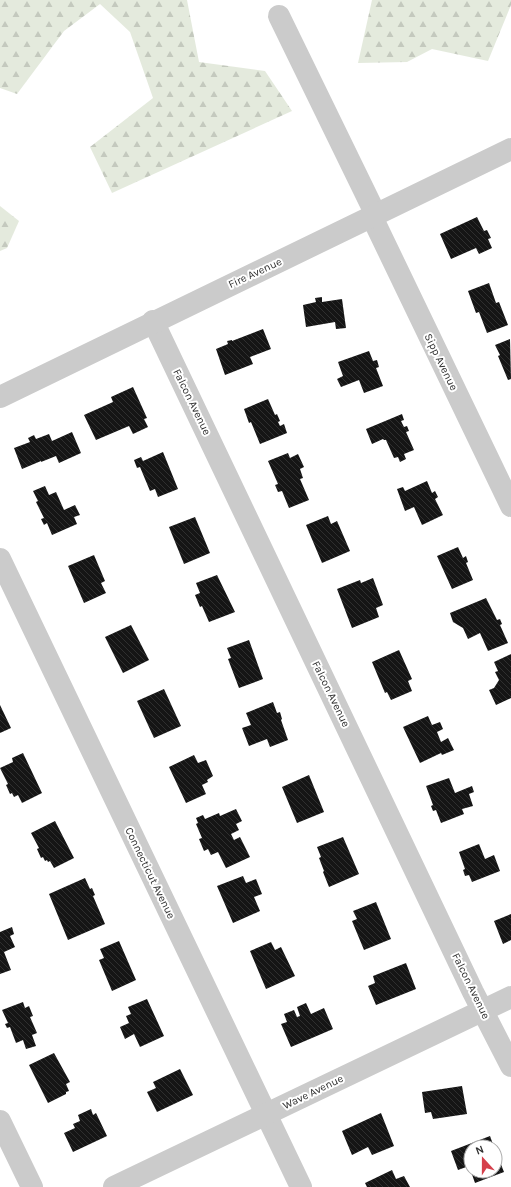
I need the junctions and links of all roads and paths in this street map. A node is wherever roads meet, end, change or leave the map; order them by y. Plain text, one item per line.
1 (279, 16) dead end
2 (511, 149) edge
3 (374, 216) junction
4 (153, 321) junction
5 (0, 397) edge
6 (511, 506) edge
7 (0, 558) edge
8 (511, 996) edge
9 (482, 1011) junction
10 (511, 1066) edge
11 (266, 1115) junction
12 (0, 1121) edge
13 (32, 1187) edge
14 (114, 1187) edge
15 (301, 1187) edge

1 - 3 street, Sipp Avenue
2 - 3 street, Fire Avenue
3 - 4 street, Fire Avenue
3 - 6 street, Sipp Avenue
4 - 5 street, Fire Avenue
4 - 9 street, Falcon Avenue
7 - 11 street, Connecticut Avenue
8 - 9 street, Wave Avenue
9 - 10 street, Falcon Avenue
9 - 11 street, Wave Avenue
11 - 14 street, Wave Avenue
11 - 15 street, Connecticut Avenue
12 - 13 street

